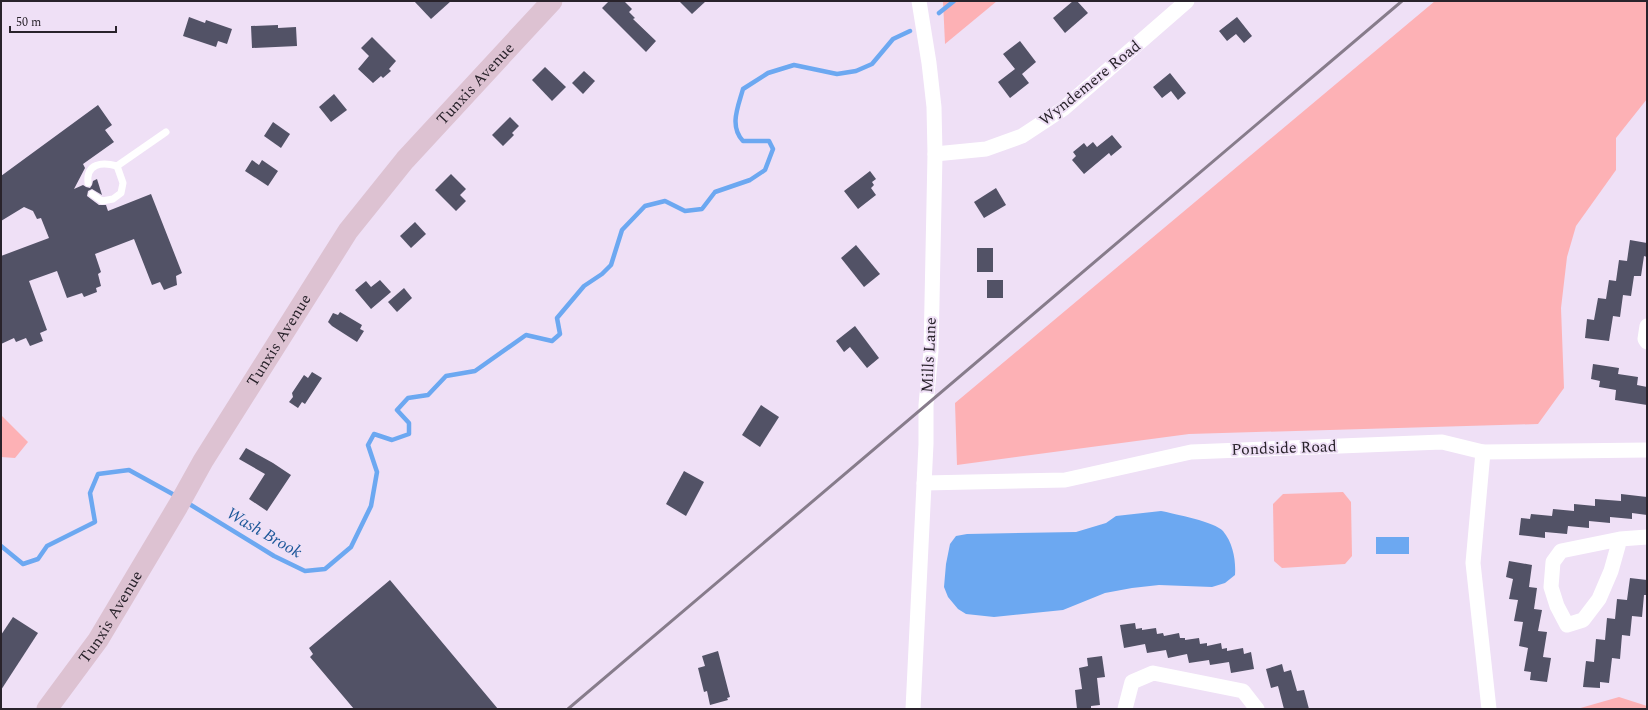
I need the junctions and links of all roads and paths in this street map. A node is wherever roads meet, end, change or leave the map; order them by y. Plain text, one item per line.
1 (552, 1) edge
2 (919, 1) edge
3 (1187, 1) edge
4 (166, 132) dead end
5 (935, 154) junction
6 (117, 166) junction
7 (88, 183) dead end
8 (92, 194) dead end
9 (1647, 326) edge
10 (1647, 342) edge
11 (1647, 450) edge
12 (1483, 452) junction
13 (924, 483) junction
14 (1647, 537) edge
15 (1620, 539) junction
16 (47, 709) edge
17 (913, 709) edge
18 (1125, 709) edge
19 (1257, 709) edge
20 (1490, 709) edge

1 - 16 main road, Tunxis Avenue
2 - 5 street, Mills Lane
3 - 5 street, Wyndemere Road
4 - 6 lane
5 - 13 street, Mills Lane
6 - 7 lane
6 - 8 lane
9 - 10 street
11 - 12 street, Pondside Road
12 - 13 street, Pondside Road
12 - 20 street
13 - 17 street, Mills Lane
14 - 15 street
15 - 15 street
18 - 19 street

